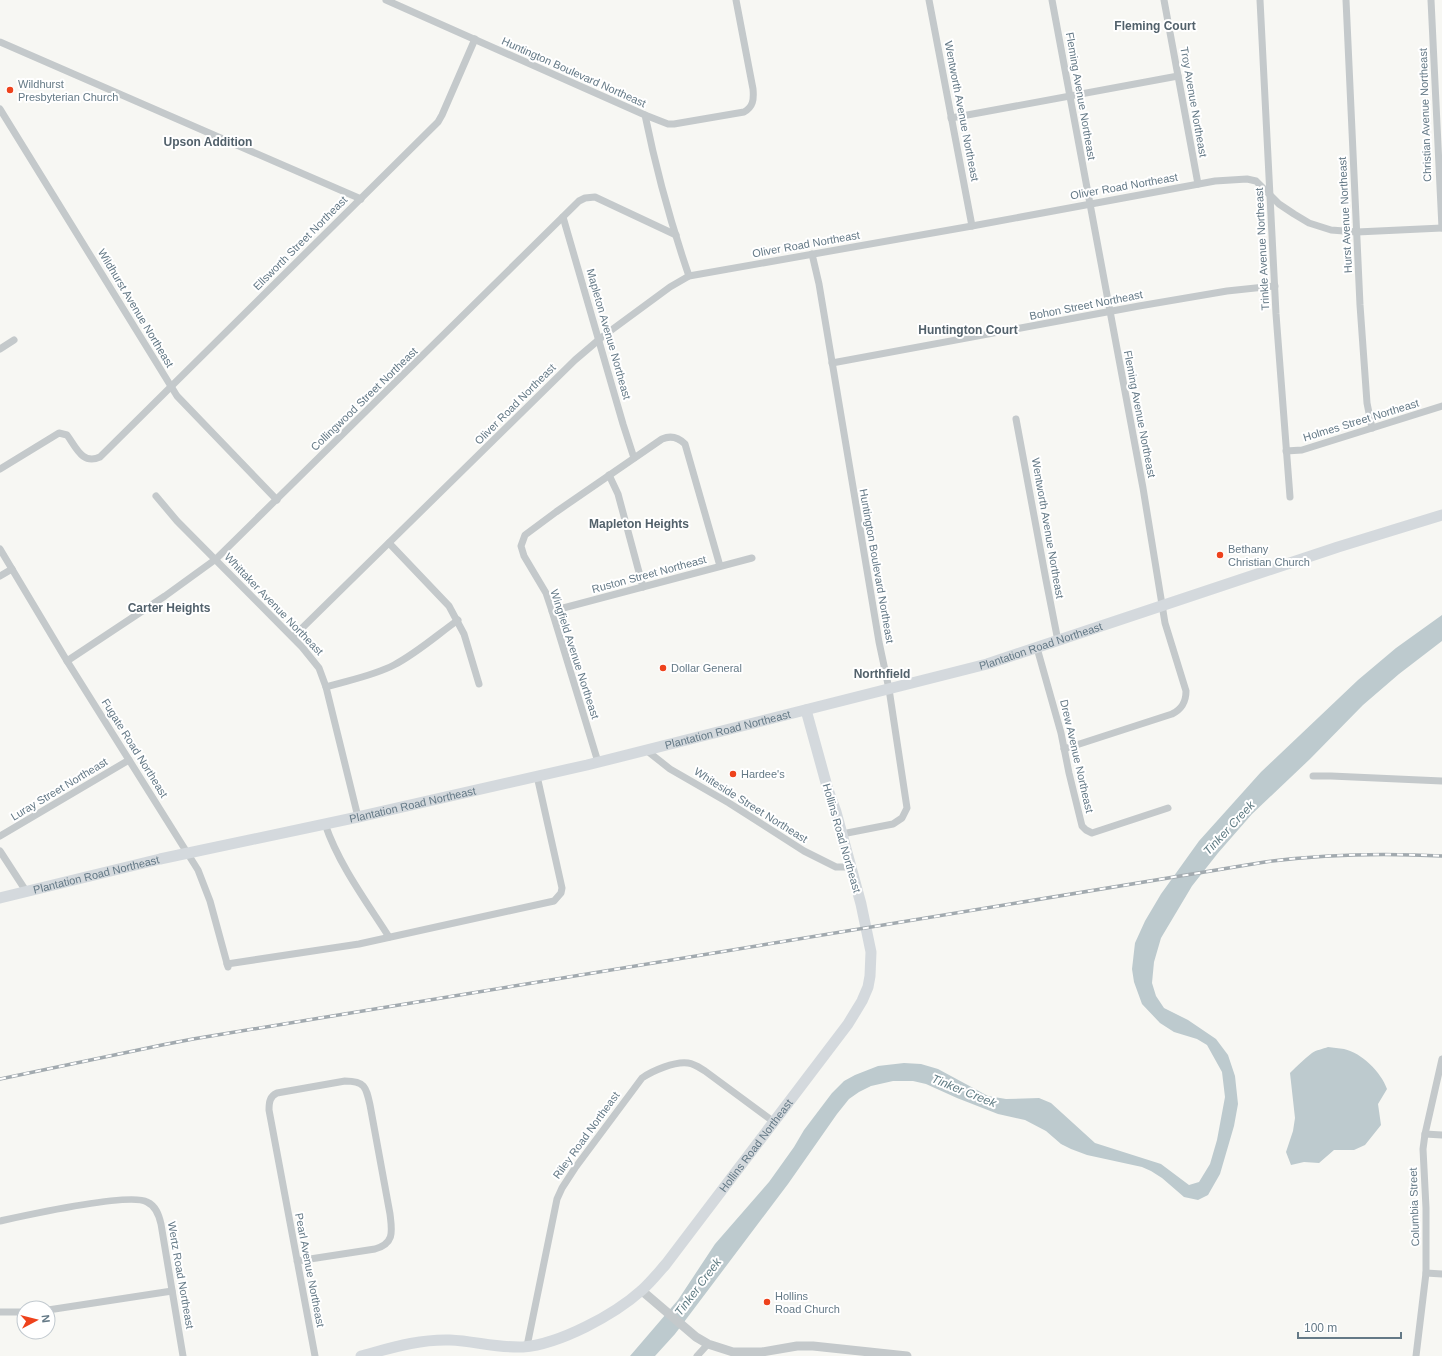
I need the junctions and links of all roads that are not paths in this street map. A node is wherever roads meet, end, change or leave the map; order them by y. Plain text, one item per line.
1 (386, 0) edge
2 (736, 0) edge
3 (929, 0) edge
4 (1052, 0) edge
5 (1164, 0) edge
6 (1260, 0) edge
7 (1346, 0) edge
8 (1432, 0) edge
9 (475, 39) junction
10 (0, 42) edge
11 (1178, 76) junction
12 (1070, 97) junction
13 (0, 109) edge
14 (645, 114) junction
15 (952, 118) junction
16 (1198, 184) junction
17 (1270, 195) junction
18 (360, 199) junction
19 (1090, 203) junction
20 (563, 217) junction
21 (972, 226) junction
22 (1442, 228) edge
23 (1357, 232) junction
24 (676, 235) junction
25 (812, 254) junction
26 (689, 276) junction
27 (1275, 286) junction
28 (1110, 312) junction
29 (599, 339) junction
30 (14, 340) dead end
31 (0, 350) edge
32 (832, 362) junction
33 (170, 386) junction
34 (1442, 406) edge
35 (1016, 419) dead end
36 (1372, 428) junction
37 (1286, 451) junction
38 (634, 458) junction
39 (0, 469) edge
40 (609, 475) junction
41 (156, 496) dead end
42 (1290, 497) dead end
43 (277, 500) junction
44 (1442, 515) edge
45 (389, 543) junction
46 (0, 549) edge
47 (752, 558) dead end
48 (216, 559) junction
49 (720, 566) junction
50 (12, 569) junction
51 (0, 576) edge
52 (643, 587) junction
53 (1163, 606) junction
54 (552, 611) junction
55 (458, 620) junction
56 (293, 637) junction
57 (1058, 641) junction
58 (1037, 648) junction
59 (67, 661) junction
60 (479, 684) dead end
61 (326, 687) junction
62 (889, 689) junction
63 (806, 710) junction
64 (1064, 749) junction
65 (646, 750) junction
66 (130, 760) junction
67 (598, 762) junction
68 (537, 776) junction
69 (1313, 776) dead end
70 (1442, 781) edge
71 (1168, 808) dead end
72 (358, 817) junction
73 (325, 824) junction
74 (842, 834) junction
75 (0, 836) edge
76 (0, 851) edge
77 (188, 853) junction
78 (851, 867) junction
79 (26, 892) junction
80 (0, 898) edge
81 (389, 937) junction
82 (1442, 1059) edge
83 (774, 1122) junction
84 (1425, 1134) junction
85 (1442, 1135) edge
86 (0, 1221) edge
87 (297, 1261) junction
88 (1426, 1273) junction
89 (1442, 1274) edge
90 (641, 1290) junction
91 (172, 1291) junction
92 (56, 1309) edge
93 (0, 1312) edge
94 (16, 1312) edge
95 (708, 1344) junction
96 (527, 1346) junction
97 (183, 1356) edge
98 (315, 1356) edge
99 (361, 1356) edge
100 (696, 1356) edge
101 (907, 1356) edge
102 (1416, 1356) edge

1 - 9 street, Huntington Boulevard Northeast
2 - 14 street
3 - 15 street, Wentworth Avenue Northeast
4 - 12 street, Fleming Avenue Northeast
5 - 11 street, Troy Avenue Northeast
6 - 17 street, Trinkle Avenue Northeast
7 - 23 street, Hurst Avenue Northeast
8 - 22 street, Christian Avenue Northeast
9 - 14 street, Huntington Boulevard Northeast
9 - 18 street, Ellsworth Street Northeast
10 - 18 street
11 - 12 street
11 - 16 street, Troy Avenue Northeast
12 - 15 street
12 - 19 street, Fleming Avenue Northeast
13 - 33 street, Wildhurst Avenue Northeast
14 - 24 street, Huntington Boulevard Northeast
15 - 21 street, Wentworth Avenue Northeast
16 - 17 street, Oliver Road Northeast
16 - 19 street, Oliver Road Northeast
17 - 23 street, Oliver Road Northeast
17 - 27 street, Trinkle Avenue Northeast
18 - 33 street, Ellsworth Street Northeast
19 - 21 street, Oliver Road Northeast
19 - 28 street, Fleming Avenue Northeast
20 - 24 street, Collingwood Street Northeast
20 - 29 street, Mapleton Avenue Northeast
20 - 43 street, Collingwood Street Northeast
21 - 25 street, Oliver Road Northeast
22 - 23 street, Oliver Road Northeast
23 - 36 street, Hurst Avenue Northeast
24 - 26 street, Huntington Boulevard Northeast
25 - 26 street, Oliver Road Northeast
25 - 32 street, Huntington Boulevard Northeast
26 - 29 street, Oliver Road Northeast
27 - 28 street, Bohon Street Northeast
27 - 37 street, Trinkle Avenue Northeast
28 - 32 street, Bohon Street Northeast
28 - 53 street, Fleming Avenue Northeast
29 - 38 street, Mapleton Avenue Northeast
29 - 45 street, Oliver Road Northeast
30 - 31 street
32 - 62 street, Huntington Boulevard Northeast
33 - 39 street, Ellsworth Street Northeast
33 - 43 street, Wildhurst Avenue Northeast
34 - 36 street, Holmes Street Northeast
35 - 57 street, Wentworth Avenue Northeast
36 - 37 street, Holmes Street Northeast
37 - 42 street, Trinkle Avenue Northeast
38 - 40 street
38 - 49 street
40 - 52 street
40 - 54 street, Wingfield Avenue Northeast
41 - 48 street, Whittaker Avenue Northeast
43 - 48 street, Collingwood Street Northeast
44 - 53 main road, Plantation Road Northeast
45 - 55 street
45 - 56 street, Oliver Road Northeast
46 - 50 street, Fugate Road Northeast
47 - 49 street, Ruston Street Northeast
48 - 56 street, Whittaker Avenue Northeast
48 - 59 street, Collingwood Street Northeast
49 - 52 street, Ruston Street Northeast
50 - 51 street
50 - 59 street, Fugate Road Northeast
52 - 54 street, Ruston Street Northeast
53 - 57 main road, Plantation Road Northeast
53 - 64 street, Fleming Avenue Northeast
54 - 67 street, Wingfield Avenue Northeast
55 - 60 street
55 - 61 street
56 - 61 street, Whittaker Avenue Northeast
57 - 58 main road, Plantation Road Northeast
58 - 62 main road, Plantation Road Northeast
58 - 64 street, Drew Avenue Northeast
59 - 66 street, Fugate Road Northeast
61 - 72 street, Whittaker Avenue Northeast
62 - 63 main road, Plantation Road Northeast
62 - 74 street, Huntington Boulevard Northeast
63 - 65 main road, Plantation Road Northeast
63 - 74 main road, Hollins Road Northeast
64 - 71 street, Drew Avenue Northeast
65 - 67 main road, Plantation Road Northeast
65 - 78 street, Whiteside Street Northeast
66 - 75 street, Luray Street Northeast
66 - 77 street, Fugate Road Northeast
67 - 68 main road, Plantation Road Northeast
68 - 72 main road, Plantation Road Northeast
68 - 81 street
69 - 70 street
72 - 73 main road, Plantation Road Northeast
73 - 77 main road, Plantation Road Northeast
73 - 81 street
74 - 78 main road, Hollins Road Northeast
76 - 79 street
77 - 79 main road, Plantation Road Northeast
77 - 81 street, Fugate Road Northeast
78 - 83 main road, Hollins Road Northeast
79 - 80 main road, Plantation Road Northeast
82 - 84 street, Columbia Street
83 - 90 main road, Hollins Road Northeast
83 - 96 street, Riley Road Northeast
84 - 85 street
84 - 88 street, Columbia Street
86 - 91 street, Wertz Road Northeast
87 - 87 street, Pearl Avenue Northeast
87 - 98 street, Pearl Avenue Northeast
88 - 89 street
88 - 102 street, Columbia Street
90 - 95 street
90 - 96 main road, Hollins Road Northeast
91 - 92 street
91 - 97 street, Wertz Road Northeast
93 - 94 street
95 - 100 street
95 - 101 street
96 - 99 main road, Hollins Road Northeast

